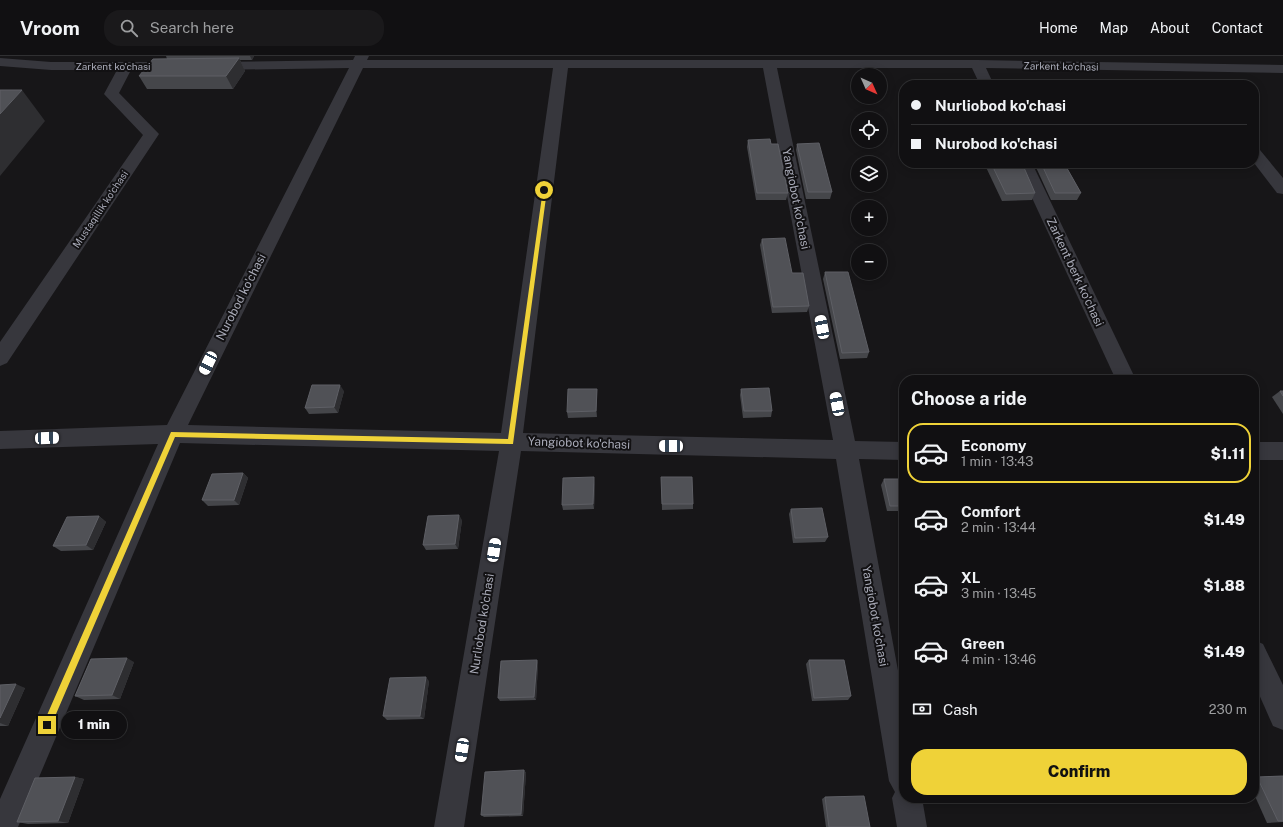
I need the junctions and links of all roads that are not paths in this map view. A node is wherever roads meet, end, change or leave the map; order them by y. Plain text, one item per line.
1 (1211, 56) edge
2 (360, 60) edge
3 (792, 60) edge
4 (1018, 61) edge
5 (0, 62) edge
6 (575, 62) edge
7 (120, 63) edge
8 (978, 64) junction
9 (769, 65) junction
10 (1185, 67) junction
11 (1221, 68) junction
12 (1283, 69) edge
13 (1194, 79) dead end
14 (985, 80) edge
15 (1259, 159) edge
16 (1026, 168) edge
17 (1283, 189) edge
18 (0, 358) edge
19 (1124, 375) edge
20 (173, 434) junction
21 (0, 440) edge
22 (511, 442) junction
23 (846, 450) junction
24 (899, 451) edge
25 (1283, 451) edge
26 (1259, 452) edge
27 (1259, 664) edge
28 (1283, 716) edge
29 (899, 752) edge
30 (908, 803) edge
31 (3, 827) edge
32 (449, 827) edge
33 (912, 827) edge

1 - 11 street
2 - 6 street, Zarkent ko'chasi
2 - 7 street, Zarkent ko'chasi
2 - 20 street, Nurobod ko'chasi
3 - 8 street, Zarkent ko'chasi
3 - 9 street, Zarkent ko'chasi
4 - 8 street, Zarkent ko'chasi
4 - 10 street, Zarkent ko'chasi
5 - 7 street, Zarkent ko'chasi
6 - 9 street, Zarkent ko'chasi
6 - 22 street, Nurliobod ko'chasi
7 - 18 street, Mustaqillik ko'chasi
8 - 14 street
9 - 23 street, Yangiobot ko'chasi
10 - 11 street, Zarkent ko'chasi
10 - 13 street
11 - 12 street, Zarkent ko'chasi
15 - 17 street
16 - 19 street, Zarkent berk ko'chasi
20 - 21 street, Yangiobot ko'chasi
20 - 22 street, Yangiobot ko'chasi
20 - 31 street, Nurobod ko'chasi
22 - 23 street, Yangiobot ko'chasi
22 - 32 street, Nurliobod ko'chasi
23 - 24 street, Yangiobot ko'chasi
23 - 29 street, Yangiobot ko'chasi
25 - 26 street
27 - 28 street
30 - 33 street

